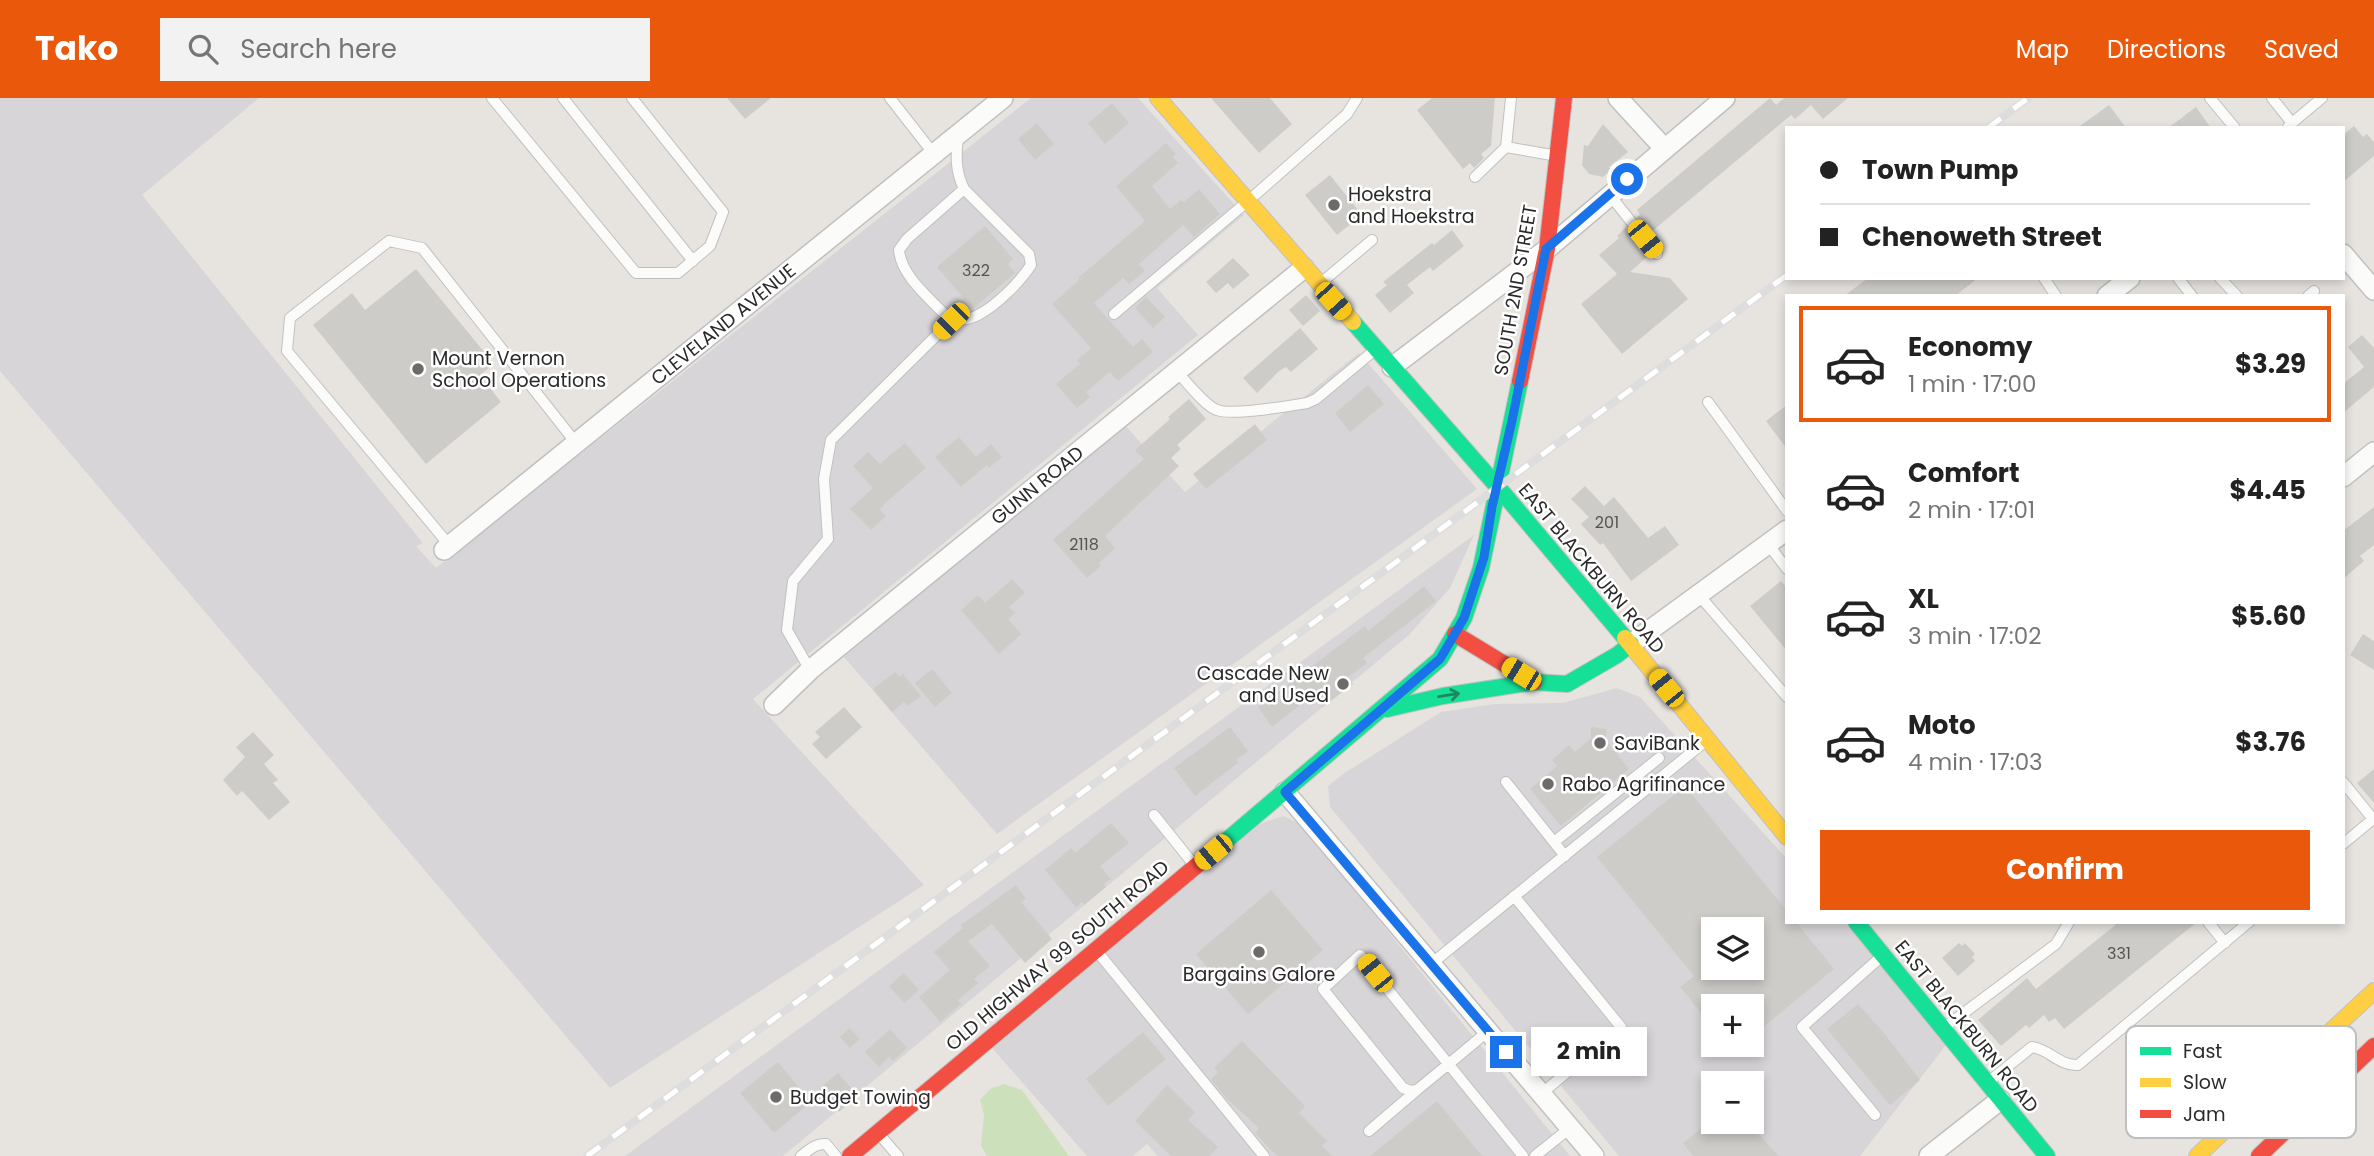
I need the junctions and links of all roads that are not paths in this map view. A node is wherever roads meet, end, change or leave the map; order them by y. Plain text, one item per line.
1 (492, 98) edge
2 (563, 98) edge
3 (632, 98) edge
4 (890, 98) edge
5 (1003, 98) edge
6 (1158, 98) edge
7 (1357, 98) edge
8 (1511, 98) edge
9 (1564, 98) edge
10 (1618, 98) edge
11 (1725, 98) edge
12 (2210, 98) edge
13 (2272, 98) edge
14 (2322, 98) edge
15 (2290, 125) edge
16 (2233, 126) edge
17 (958, 133) junction
18 (1506, 147) junction
19 (1664, 148) junction
20 (933, 153) junction
21 (1557, 156) junction
22 (1475, 177) dead end
23 (964, 189) junction
24 (1609, 194) junction
25 (1247, 202) junction
26 (1372, 240) dead end
27 (1546, 249) junction
28 (1657, 254) dead end
29 (2345, 256) edge
30 (693, 261) junction
31 (1304, 268) junction
32 (2127, 280) edge
33 (2180, 280) edge
34 (2222, 280) edge
35 (1319, 285) junction
36 (2374, 290) edge
37 (2110, 294) edge
38 (2190, 294) edge
39 (2235, 294) edge
40 (1114, 314) dead end
41 (951, 321) junction
42 (1376, 349) junction
43 (1392, 367) junction
44 (1177, 372) junction
45 (1708, 402) dead end
46 (576, 443) junction
47 (2374, 452) edge
48 (2345, 475) edge
49 (1497, 488) junction
50 (1785, 509) edge
51 (1785, 531) edge
52 (1768, 544) junction
53 (447, 548) joint
54 (1785, 566) edge
55 (1698, 594) junction
56 (1455, 634) junction
57 (1631, 645) junction
58 (810, 670) junction
59 (1534, 682) junction
60 (1785, 695) edge
61 (774, 705) dead end
62 (1382, 710) junction
63 (1708, 740) junction
64 (1659, 758) dead end
65 (1506, 782) dead end
66 (2345, 784) edge
67 (1285, 792) junction
68 (1154, 815) dead end
69 (1785, 835) edge
70 (1554, 842) junction
71 (2345, 842) edge
72 (1565, 856) junction
73 (1196, 866) junction
74 (1514, 897) junction
75 (1858, 924) edge
76 (2068, 924) edge
77 (2210, 924) edge
78 (2247, 924) edge
79 (2225, 943) junction
80 (1096, 950) junction
81 (1883, 955) junction
82 (1431, 964) junction
83 (2374, 991) edge
84 (2336, 1026) edge
85 (1943, 1029) junction
86 (1488, 1031) junction
87 (2374, 1046) edge
88 (2356, 1063) edge
89 (1449, 1064) junction
90 (1987, 1083) junction
91 (1417, 1090) junction
92 (1541, 1094) junction
93 (2000, 1100) junction
94 (1875, 1115) dead end
95 (1570, 1128) junction
96 (1369, 1131) dead end
97 (878, 1132) junction
98 (2216, 1138) edge
99 (2278, 1138) edge
100 (801, 1156) edge
101 (836, 1156) edge
102 (850, 1156) edge
103 (898, 1156) edge
104 (1264, 1156) edge
105 (1523, 1156) edge
106 (1535, 1156) edge
107 (1594, 1156) edge
108 (1929, 1156) edge
109 (2047, 1156) edge
110 (2197, 1156) edge
111 (2259, 1156) edge

1 - 30 lane
2 - 30 lane
3 - 30 lane
4 - 20 lane
5 - 17 street, CLEVELAND AVENUE
6 - 25 main road, EAST BLACKBURN ROAD
7 - 25 lane
8 - 18 lane
9 - 21 main road, SOUTH 2ND STREET
10 - 19 street
11 - 19 street
12 - 16 lane
13 - 15 lane
14 - 15 lane
17 - 20 street, CLEVELAND AVENUE
17 - 23 lane
18 - 21 lane
18 - 22 lane
19 - 24 street
20 - 46 street, CLEVELAND AVENUE
21 - 27 main road, SOUTH 2ND STREET
23 - 41 lane
23 - 41 lane
24 - 27 street
24 - 28 lane
25 - 31 main road, EAST BLACKBURN ROAD
25 - 40 lane
26 - 35 lane
27 - 43 street
27 - 49 main road, SOUTH 2ND STREET
29 - 36 street
31 - 35 main road, EAST BLACKBURN ROAD
31 - 44 street, GUNN ROAD
32 - 37 street
33 - 38 lane
34 - 39 lane
35 - 42 main road, EAST BLACKBURN ROAD
41 - 58 lane
42 - 43 main road, EAST BLACKBURN ROAD
42 - 44 lane
43 - 49 main road, EAST BLACKBURN ROAD
44 - 58 street, GUNN ROAD
45 - 50 lane
46 - 53 street, CLEVELAND AVENUE
46 - 53 lane
47 - 48 street
49 - 56 main road, OLD HIGHWAY 99 SOUTH ROAD
49 - 57 main road, EAST BLACKBURN ROAD
51 - 52 street
52 - 54 lane
52 - 55 street
55 - 57 street
55 - 60 lane
56 - 59 main road
56 - 62 main road, OLD HIGHWAY 99 SOUTH ROAD
57 - 59 main road
57 - 63 main road, EAST BLACKBURN ROAD
58 - 61 street, GUNN ROAD
62 -> 59 main road
62 - 67 main road, OLD HIGHWAY 99 SOUTH ROAD
63 - 69 main road, EAST BLACKBURN ROAD
63 - 72 lane
64 - 70 lane
65 - 70 lane
66 - 71 lane
67 - 73 main road, OLD HIGHWAY 99 SOUTH ROAD
67 - 82 street
68 - 73 lane
70 - 72 lane
72 - 74 lane
73 - 80 main road, OLD HIGHWAY 99 SOUTH ROAD
74 - 82 lane
74 - 92 lane
75 - 81 main road, EAST BLACKBURN ROAD
76 - 85 lane
77 - 79 lane
78 - 79 lane
79 - 90 lane
80 - 97 main road, OLD HIGHWAY 99 SOUTH ROAD
80 - 104 lane
81 - 85 main road, EAST BLACKBURN ROAD
81 - 94 lane
82 - 86 street
83 - 84 main road
85 - 90 main road, EAST BLACKBURN ROAD
86 - 89 lane
86 - 92 street
87 - 88 main road
89 - 91 lane
89 - 91 lane
89 - 105 lane
90 - 93 main road, EAST BLACKBURN ROAD
91 - 96 lane
92 - 95 street
93 - 108 street
93 - 109 main road, EAST BLACKBURN ROAD
95 - 106 lane
95 - 107 street
97 - 102 main road, OLD HIGHWAY 99 SOUTH ROAD
97 - 103 lane
98 - 110 main road
99 - 111 main road
100 - 101 lane

